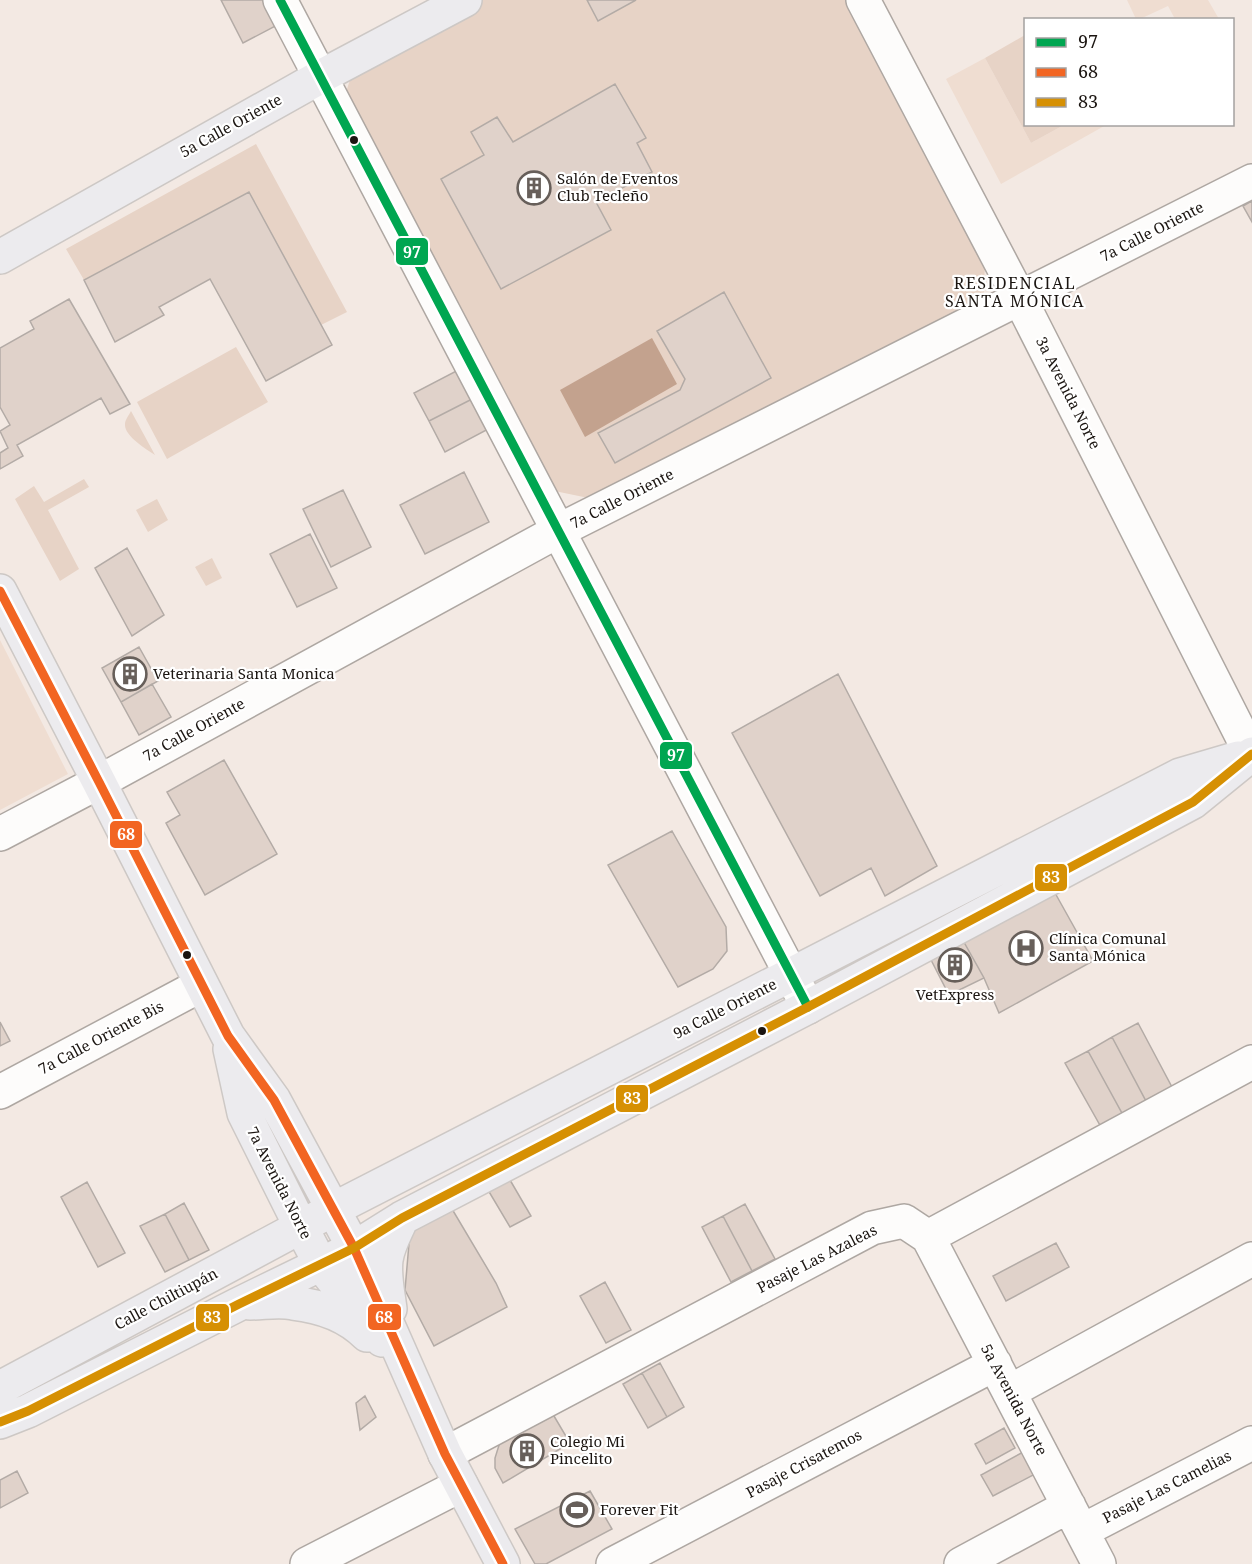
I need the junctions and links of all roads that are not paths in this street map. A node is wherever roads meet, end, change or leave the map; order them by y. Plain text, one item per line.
1 (280, 0) edge
2 (465, 0) edge
3 (864, 0) edge
4 (320, 77) junction
5 (1252, 181) edge
6 (0, 257) edge
7 (1020, 299) junction
8 (558, 531) junction
9 (0, 591) edge
10 (1252, 755) edge
11 (99, 782) junction
12 (0, 834) edge
13 (791, 975) junction
14 (201, 985) junction
15 (808, 1007) junction
16 (228, 1036) junction
17 (1252, 1062) edge
18 (0, 1092) edge
19 (332, 1210) junction
20 (402, 1218) junction
21 (301, 1227) junction
22 (928, 1237) junction
23 (354, 1248) junction
24 (1252, 1259) edge
25 (321, 1265) junction
26 (239, 1304) junction
27 (408, 1371) junction
28 (1002, 1378) junction
29 (0, 1388) edge
30 (0, 1422) edge
31 (1252, 1443) edge
32 (445, 1454) junction
33 (461, 1485) junction
34 (1075, 1518) junction
35 (308, 1564) edge
36 (503, 1564) edge
37 (613, 1564) edge
38 (961, 1564) edge
39 (1099, 1564) edge

1 - 4 street
2 - 4 main road, 5a Calle Oriente
3 - 7 street, 3a Avenida Norte
4 - 6 main road, 5a Calle Oriente
4 - 8 street
5 - 7 street, 7a Calle Oriente
7 - 8 street, 7a Calle Oriente
7 - 10 street, 3a Avenida Norte
8 - 11 street, 7a Calle Oriente
8 - 13 street
9 - 11 main road, 7a Avenida Norte
10 - 13 main road, 9a Calle Oriente
10 - 15 main road
11 - 12 street, 7a Calle Oriente
11 - 14 main road, 7a Avenida Norte
13 - 15 street
13 - 19 main road, 9a Calle Oriente
14 - 16 main road, 7a Avenida Norte
14 - 18 street, 7a Calle Oriente Bis
15 - 20 main road
16 - 19 main road, 7a Avenida Norte
16 - 21 main road, 7a Avenida Norte
17 - 22 street
19 - 21 main road, Calle Chiltiupán
19 - 23 main road, 7a Avenida Norte
20 - 23 main road
20 - 27 main road
21 - 25 main road, 7a Avenida Norte
21 - 29 main road, Calle Chiltiupán
22 - 28 street, 5a Avenida Norte
22 - 32 street, Pasaje Las Azaleas
23 - 25 main road
23 - 27 main road, 7a Avenida Norte
24 - 28 street, Pasaje Crisatemos
25 - 26 main road
25 - 27 main road, 7a Avenida Norte
26 - 27 main road
26 - 30 main road
27 - 32 main road, 7a Avenida Norte
28 - 34 street, 5a Avenida Norte
28 - 37 street, Pasaje Crisatemos
31 - 34 street, Pasaje Las Camelias
32 - 33 main road, 7a Avenida Norte
33 - 35 street
33 - 36 main road, 7a Avenida Norte
34 - 38 street, Pasaje Las Camelias
34 - 39 street, 5a Avenida Norte

